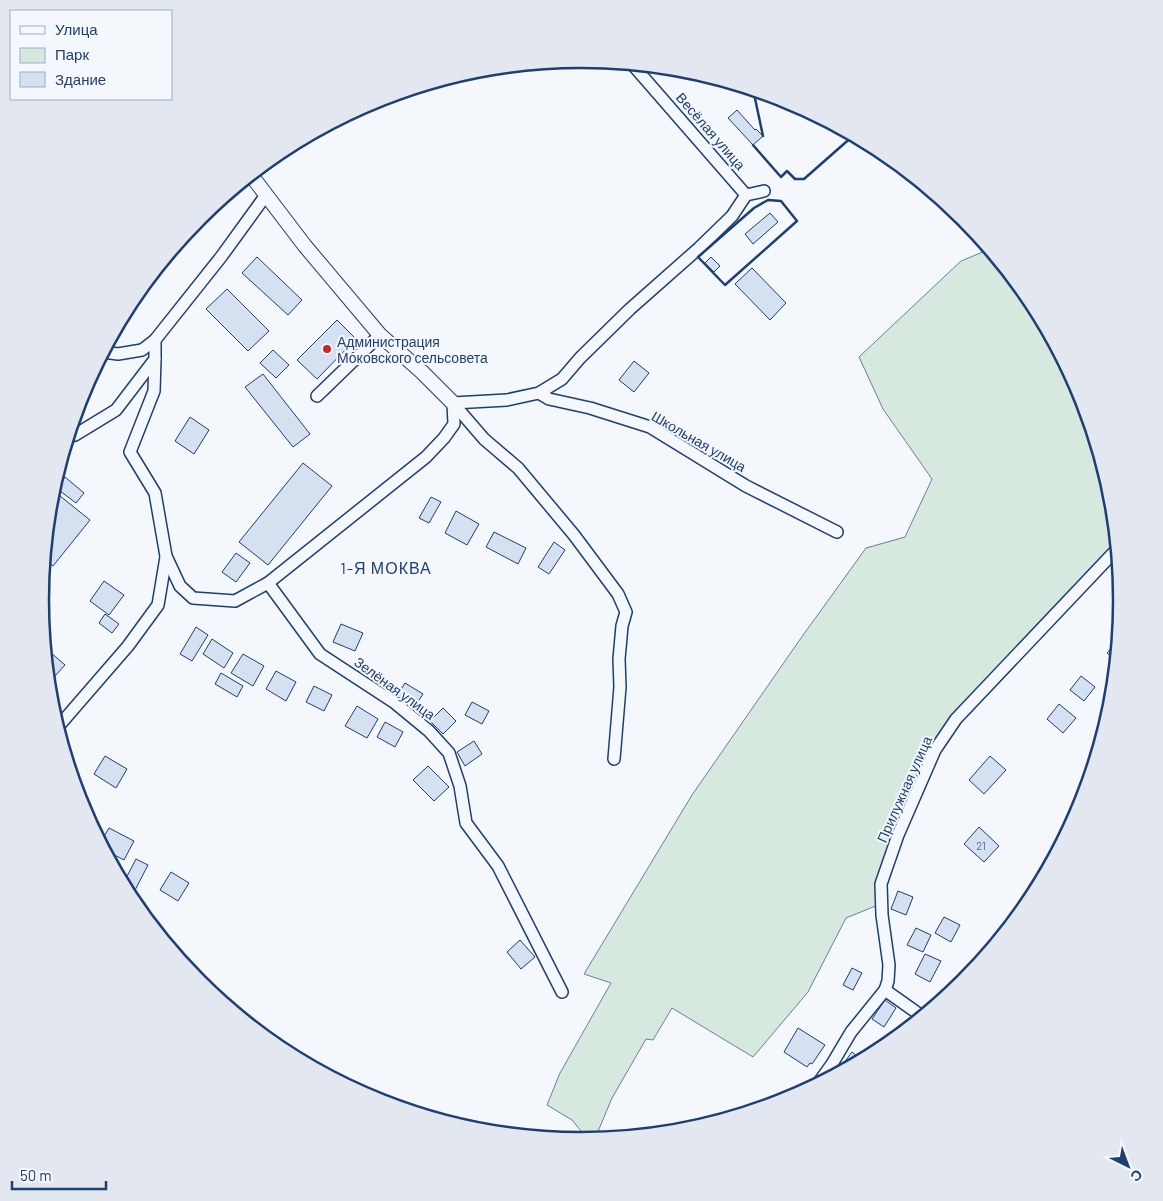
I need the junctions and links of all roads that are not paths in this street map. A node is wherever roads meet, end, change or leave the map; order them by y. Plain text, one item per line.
1 (638, 71) edge
2 (255, 180) edge
3 (764, 191) dead end
4 (266, 195) junction
5 (746, 195) junction
6 (380, 335) junction
7 (155, 340) junction
8 (110, 353) edge
9 (155, 358) junction
10 (539, 393) junction
11 (317, 396) dead end
12 (452, 403) junction
13 (75, 435) edge
14 (837, 532) dead end
15 (1112, 554) edge
16 (166, 556) junction
17 (268, 583) junction
18 (63, 721) edge
19 (614, 759) dead end
20 (885, 990) junction
21 (562, 992) dead end
22 (917, 1014) edge
23 (825, 1074) edge

1 - 5 street, Весёлая улица
2 - 4 street
3 - 5 street
4 - 6 street
4 - 7 street
5 - 10 street
6 - 11 street
6 - 12 street
7 - 8 street
7 - 9 street
9 - 13 street
9 - 16 street
10 - 12 street
10 - 14 street, Школьная улица
12 - 17 street
12 - 19 street
15 - 20 street, Прилужная улица
16 - 17 street
16 - 18 street
17 - 21 street, Зелёная улица
20 - 22 street
20 - 23 street, Прилужная улица

